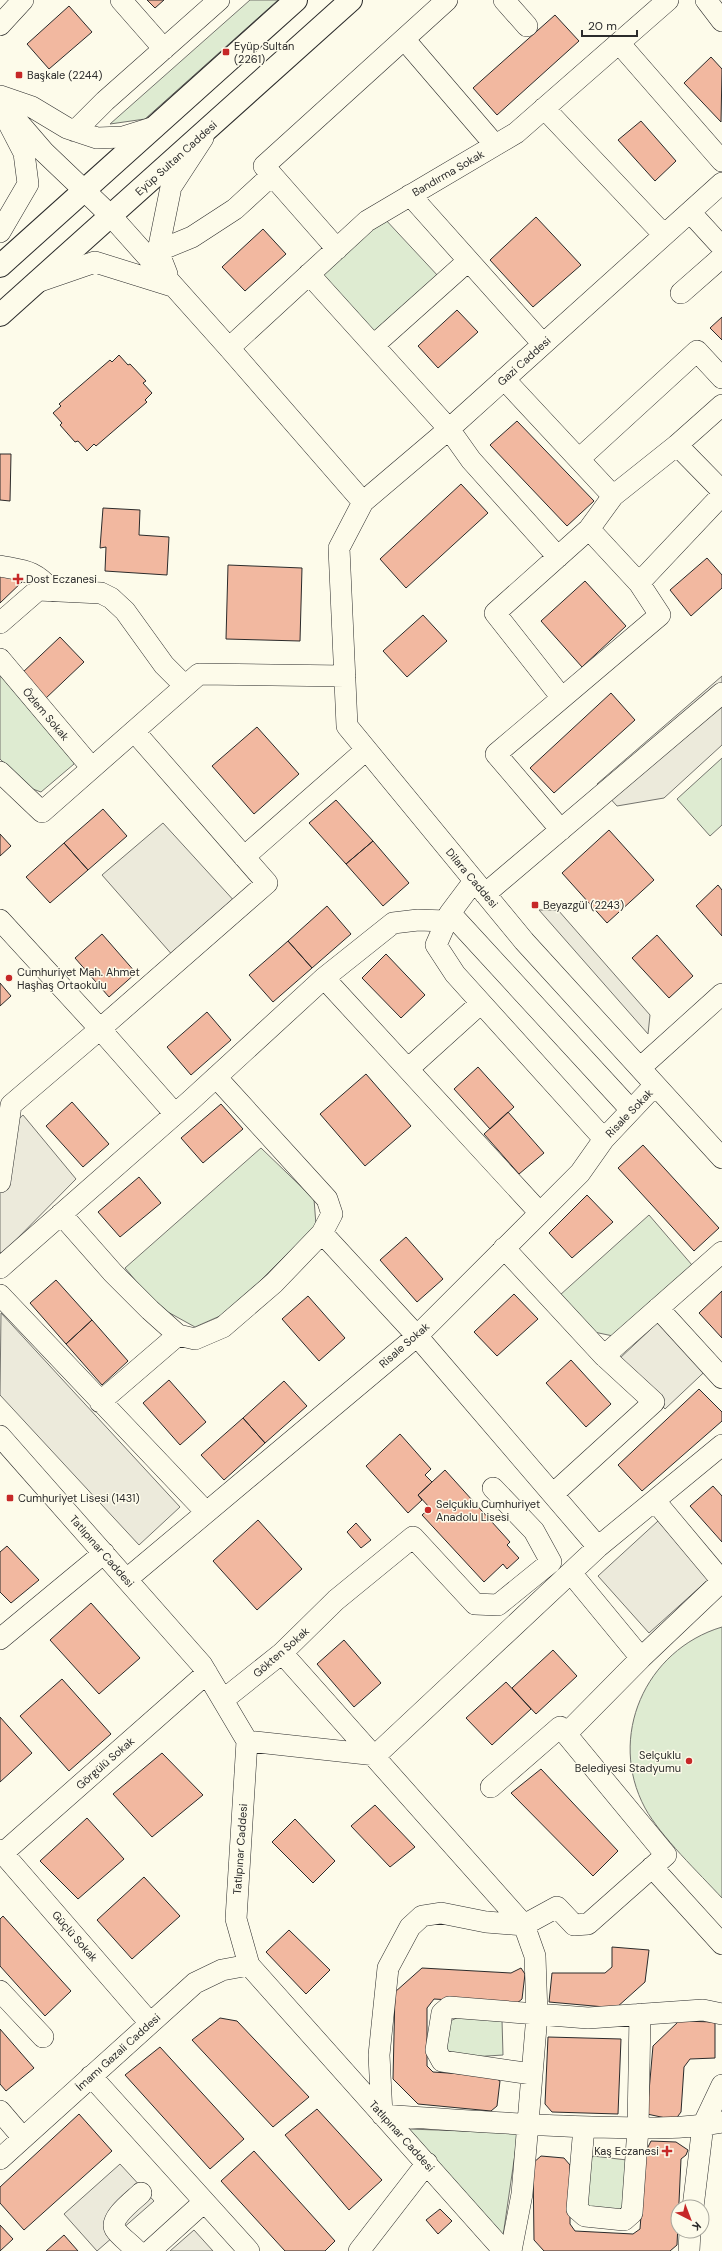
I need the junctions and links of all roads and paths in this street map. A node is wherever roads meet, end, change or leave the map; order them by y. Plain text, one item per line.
1 (23, 0) edge
2 (120, 0) edge
3 (219, 0) edge
4 (296, 0) edge
5 (351, 0) edge
6 (447, 0) edge
7 (504, 0) edge
8 (668, 0) edge
9 (706, 0) edge
10 (722, 21) edge
11 (0, 25) edge
12 (527, 26) dead end
13 (404, 39) junction
14 (619, 43) junction
15 (164, 49) junction
16 (0, 96) edge
17 (0, 101) edge
18 (0, 108) edge
19 (544, 108) junction
20 (155, 127) junction
21 (210, 127) junction
22 (75, 131) junction
23 (495, 146) junction
24 (722, 161) edge
25 (271, 176) junction
26 (722, 183) edge
27 (85, 190) junction
28 (410, 195) junction
29 (690, 212) junction
30 (111, 216) junction
31 (0, 232) edge
32 (664, 235) junction
33 (722, 247) edge
34 (337, 249) junction
35 (158, 251) junction
36 (722, 257) edge
37 (468, 260) junction
38 (0, 266) edge
39 (310, 274) junction
40 (36, 282) junction
41 (172, 286) junction
42 (681, 293) dead end
43 (0, 315) edge
44 (543, 344) junction
45 (374, 345) junction
46 (229, 348) junction
47 (722, 378) edge
48 (504, 379) junction
49 (722, 405) edge
50 (449, 428) junction
51 (677, 445) junction
52 (579, 459) junction
53 (722, 491) edge
54 (722, 495) edge
55 (613, 496) junction
56 (362, 502) junction
57 (589, 529) junction
58 (339, 548) joint
59 (558, 557) junction
60 (0, 566) edge
61 (639, 583) junction
62 (53, 591) junction
63 (0, 623) edge
64 (0, 659) edge
65 (345, 676) junction
66 (185, 686) junction
67 (722, 693) edge
68 (562, 698) junction
69 (134, 732) junction
70 (366, 750) junction
71 (92, 768) junction
72 (0, 772) edge
73 (560, 830) junction
74 (244, 857) junction
75 (480, 887) junction
76 (448, 917) junction
77 (0, 920) edge
78 (324, 978) junction
79 (722, 994) edge
80 (481, 1003) junction
81 (100, 1029) junction
82 (408, 1068) junction
83 (640, 1068) junction
84 (216, 1077) junction
85 (655, 1085) junction
86 (6, 1110) edge
87 (631, 1110) junction
88 (174, 1114) junction
89 (604, 1139) junction
90 (722, 1158) edge
91 (0, 1182) edge
92 (540, 1213) junction
93 (61, 1214) junction
94 (322, 1233) junction
95 (504, 1248) junction
96 (722, 1252) edge
97 (0, 1268) edge
98 (0, 1295) edge
99 (658, 1308) junction
100 (178, 1335) junction
101 (417, 1336) junction
102 (604, 1356) junction
103 (722, 1378) edge
104 (100, 1402) junction
105 (0, 1436) edge
106 (721, 1448) edge
107 (493, 1488) dead end
108 (553, 1494) junction
109 (655, 1501) junction
110 (206, 1512) junction
111 (598, 1547) junction
112 (104, 1553) junction
113 (570, 1573) junction
114 (127, 1579) junction
115 (722, 1581) edge
116 (0, 1638) edge
117 (282, 1653) junction
118 (641, 1658) junction
119 (208, 1673) junction
120 (223, 1700) junction
121 (566, 1734) junction
122 (247, 1741) junction
123 (376, 1755) junction
124 (491, 1787) dead end
125 (2, 1852) edge
126 (652, 1867) junction
127 (524, 1925) junction
128 (722, 1944) edge
129 (249, 1965) junction
130 (0, 1991) edge
131 (640, 2014) junction
132 (722, 2014) edge
133 (537, 2015) junction
134 (150, 2023) junction
135 (43, 2037) dead end
136 (532, 2074) junction
137 (91, 2076) junction
138 (722, 2085) edge
139 (0, 2111) edge
140 (382, 2115) junction
141 (713, 2124) edge
142 (528, 2126) junction
143 (584, 2127) junction
144 (638, 2128) junction
145 (23, 2138) junction
146 (0, 2159) edge
147 (427, 2163) junction
148 (141, 2193) dead end
149 (695, 2199) edge
150 (204, 2202) junction
151 (690, 2239) edge
152 (137, 2251) edge
153 (150, 2251) edge
154 (248, 2251) edge
155 (359, 2251) edge
156 (504, 2251) edge
157 (511, 2251) edge
158 (689, 2251) edge

1 - 11 street
2 - 15 street
3 - 15 street
4 - 20 main road
5 - 21 main road, Eyüp Sultan Caddesi
6 - 13 street
7 - 12 street
8 - 14 street, Bandırma Sokak
9 - 10 street
13 - 23 street
13 - 25 street
14 - 19 street, Bandırma Sokak
14 - 24 street
15 - 22 street
16 - 22 street
17 - 27 street
18 - 31 street
19 - 23 street, Bandırma Sokak
19 - 32 street
20 - 22 street
20 - 27 main road
21 - 30 main road, Eyüp Sultan Caddesi
21 - 35 street
23 - 28 street, Bandırma Sokak
25 - 34 street
25 - 35 street
26 - 29 street, Gazi Caddesi
27 - 30 street
27 - 38 main road
28 - 34 street, Bandırma Sokak
28 - 37 street
29 - 32 street, Gazi Caddesi
29 - 33 street
30 - 40 main road, Eyüp Sultan Caddesi
30 - 41 street
32 - 44 street, Gazi Caddesi
34 - 39 street, Bandırma Sokak
35 - 41 street
36 - 42 street
37 - 44 street
37 - 45 street
39 - 45 street
39 - 46 street, Bandırma Sokak
40 - 41 street
40 - 43 main road, Eyüp Sultan Caddesi
41 - 46 street
44 - 48 street, Gazi Caddesi
45 - 50 street
46 - 56 street
47 - 52 street
48 - 50 street, Gazi Caddesi
48 - 52 street
49 - 51 street
50 - 56 street, Gazi Caddesi
50 - 59 street
51 - 53 street
51 - 55 street
52 - 55 street
54 - 61 street
55 - 57 street
56 - 58 street, Gazi Caddesi
57 - 59 street
57 - 61 street
58 - 65 street, Dilara Caddesi
59 - 68 street
60 - 62 street
61 - 68 street
62 - 63 street
62 - 66 street
64 - 71 street, Özlem Sokak
65 - 66 street
65 - 70 street, Dilara Caddesi
66 - 69 street
67 - 73 street
68 - 73 street
69 - 71 street
69 - 74 street
70 - 74 street
70 - 75 street, Dilara Caddesi
71 - 72 street
73 - 75 street
74 - 81 street
75 - 76 street
75 - 83 street, Dilara Caddesi
76 - 78 street
76 - 80 street
76 - 87 street
77 - 81 street
78 - 82 street
78 - 84 street
79 - 83 street
80 - 82 street
80 - 89 street
81 - 86 street
81 - 88 street
82 - 92 street
83 - 85 street, Dilara Caddesi
84 - 88 street
84 - 94 street
85 - 87 street, Risale Sokak
85 - 90 street, Dilara Caddesi
86 - 91 street
87 - 89 street, Risale Sokak
88 - 93 street
89 - 92 street, Risale Sokak
92 - 95 street, Risale Sokak
93 - 97 street
93 - 100 street
94 - 100 street
94 - 101 street
95 - 101 street, Risale Sokak
95 - 102 street
96 - 99 street
98 - 104 street
99 - 102 street
99 - 103 street
100 - 104 street
101 - 108 street
101 - 110 street, Risale Sokak
102 - 108 street
104 - 110 street
105 - 112 street, Tatlıpınar Caddesi
106 - 109 street
107 - 117 street, Gökten Sokak
108 - 111 street
109 - 111 street
109 - 115 street
110 - 114 street, Risale Sokak
111 - 113 street
112 - 114 street, Tatlıpınar Caddesi
112 - 116 street
113 - 118 street
113 - 123 street
114 - 119 street, Tatlıpınar Caddesi
115 - 118 street
117 - 120 street, Gökten Sokak
117 - 123 street
118 - 121 street
119 - 120 street, Tatlıpınar Caddesi
119 - 125 street, Görgülü Sokak
120 - 122 street, Tatlıpınar Caddesi
121 - 124 street
121 - 126 street
122 - 123 street
122 - 129 street, Tatlıpınar Caddesi
123 - 127 street
125 - 134 street, Güçlü Sokak
126 - 127 street
126 - 128 street
127 - 133 street
127 - 140 street
129 - 134 street, İmamı Gazali Caddesi
129 - 140 street, Tatlıpınar Caddesi
130 - 135 street
131 - 132 street
131 - 133 street
131 - 144 street
133 - 136 street
133 - 136 street
134 - 137 street, İmamı Gazali Caddesi
136 - 142 street
137 - 145 street, İmamı Gazali Caddesi
137 - 150 street
138 - 141 street
139 - 145 street
140 - 142 street
140 - 147 street, Tatlıpınar Caddesi
141 - 144 street
141 - 149 street
142 - 143 street
142 - 157 street
143 - 144 street
143 - 144 street
145 - 146 street, İmamı Gazali Caddesi
147 - 155 street
147 - 156 street, Tatlıpınar Caddesi
148 - 152 street
150 - 153 street
150 - 154 street
151 - 158 street

